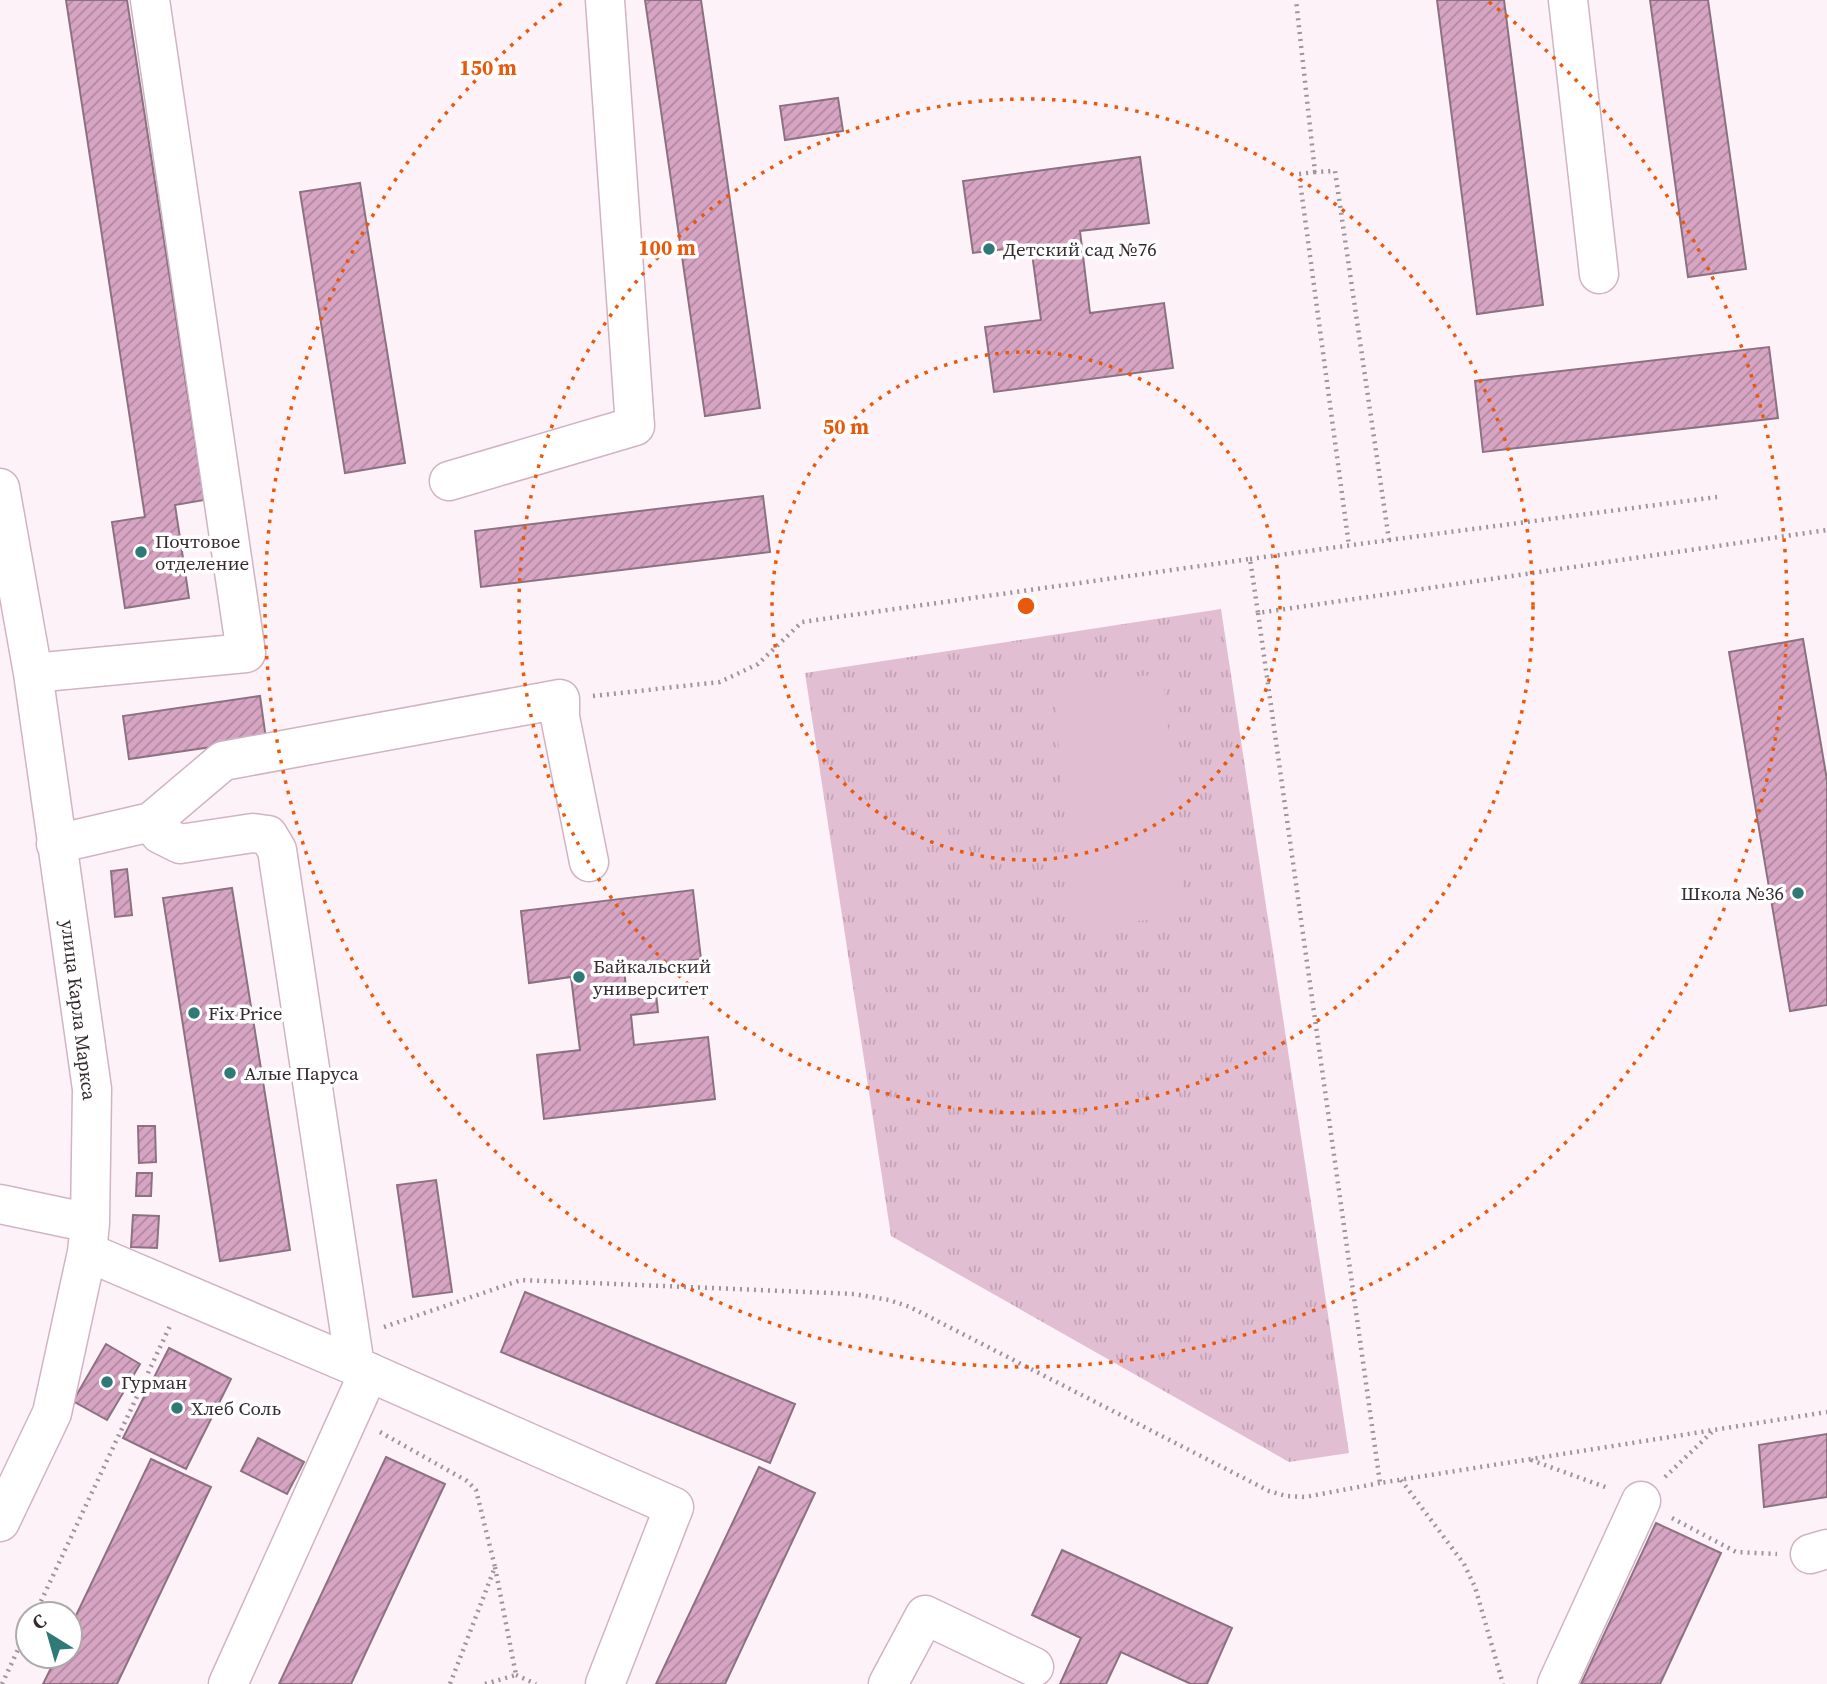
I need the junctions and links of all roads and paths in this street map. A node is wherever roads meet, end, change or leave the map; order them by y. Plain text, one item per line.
1 (150, 0) edge
2 (605, 0) edge
3 (1296, 0) edge
4 (1567, 0) edge
5 (1315, 172) junction
6 (1599, 274) dead end
7 (449, 481) dead end
8 (0, 488) edge
9 (1717, 496) dead end
10 (1827, 530) edge
11 (1389, 540) junction
12 (1349, 546) junction
13 (1250, 559) junction
14 (1258, 612) junction
15 (33, 673) junction
16 (560, 699) junction
17 (150, 822) junction
18 (56, 844) junction
19 (589, 862) dead end
20 (0, 1204) edge
21 (89, 1238) junction
22 (185, 1294) junction
23 (358, 1359) junction
24 (1827, 1412) edge
25 (349, 1416) junction
26 (1401, 1480) junction
27 (1380, 1483) junction
28 (1641, 1501) joint
29 (0, 1522) edge
30 (1818, 1551) edge
31 (495, 1567) junction
32 (42, 1600) edge
33 (14, 1658) edge
34 (1034, 1667) dead end
35 (516, 1675) junction
36 (2, 1684) edge
37 (228, 1684) edge
38 (450, 1684) edge
39 (485, 1684) edge
40 (536, 1684) edge
41 (605, 1684) edge
42 (888, 1684) edge
43 (1503, 1684) edge
44 (1557, 1684) edge

1 - 15 street
2 - 7 street
3 - 5 path
4 - 6 street
5 - 11 path
5 - 12 path
8 - 15 street, улица Карла Маркса
9 - 11 path
10 - 14 path
11 - 12 path
12 - 13 path
13 - 14 path
13 - 16 path
14 - 27 path
15 - 18 street, улица Карла Маркса
16 - 17 street
16 - 19 street
17 - 18 street
17 - 23 street
18 - 21 street, улица Карла Маркса
20 - 21 street
21 - 22 street
21 - 29 street, улица Карла Маркса
22 - 23 street
22 - 32 path
23 - 25 street
23 - 27 path
23 - 41 street
24 - 26 path
25 - 31 path
25 - 37 street
26 - 27 path
26 - 43 path
28 - 30 path
28 - 44 street
31 - 35 path
31 - 38 path
33 - 36 path
34 - 42 street
35 - 39 path
35 - 40 path

